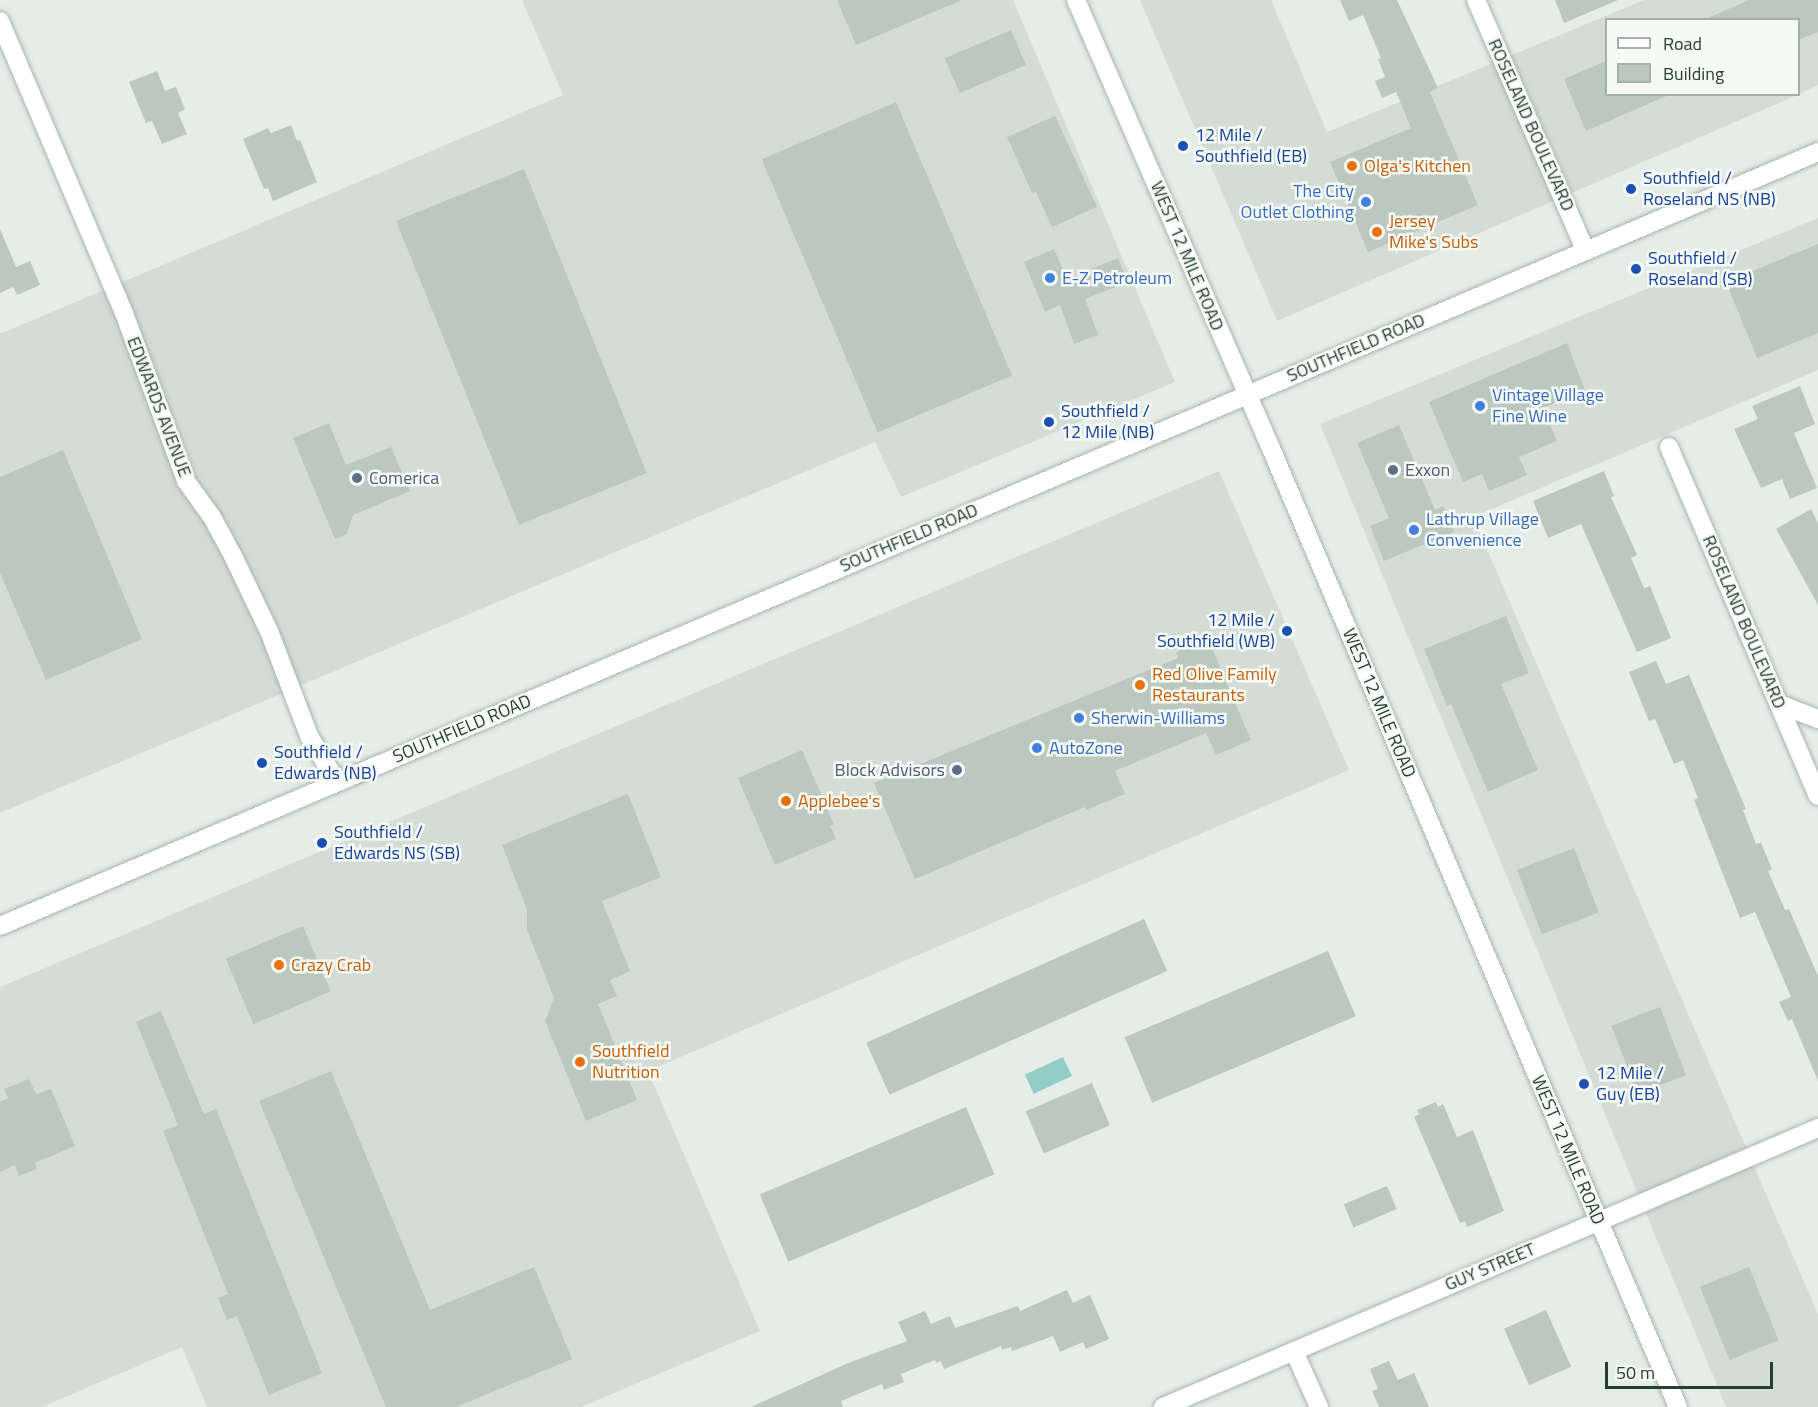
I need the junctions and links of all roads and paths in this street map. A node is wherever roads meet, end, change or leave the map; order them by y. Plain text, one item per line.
1 (1076, 0) edge
2 (1476, 0) edge
3 (0, 21) edge
4 (1818, 152) edge
5 (1586, 249) junction
6 (1247, 394) junction
7 (1669, 447) dead end
8 (1779, 704) junction
9 (1818, 718) edge
10 (337, 782) junction
11 (1818, 796) edge
12 (0, 927) edge
13 (1818, 1128) edge
14 (1598, 1221) junction
15 (1294, 1351) junction
16 (1163, 1407) edge
17 (1318, 1407) edge
18 (1678, 1407) edge

1 - 6 main road, WEST 12 MILE ROAD
2 - 5 main road, ROSELAND BOULEVARD
3 - 10 main road, EDWARDS AVENUE
4 - 5 main road, SOUTHFIELD ROAD
5 - 6 main road, SOUTHFIELD ROAD
6 - 10 main road, SOUTHFIELD ROAD
6 - 14 main road, WEST 12 MILE ROAD
7 - 8 main road, ROSELAND BOULEVARD
8 - 9 main road
8 - 11 main road, ROSELAND BOULEVARD
10 - 12 main road, SOUTHFIELD ROAD
13 - 14 main road, GUY STREET
14 - 15 main road, GUY STREET
14 - 18 main road, WEST 12 MILE ROAD
15 - 16 main road, GUY STREET
15 - 17 main road

